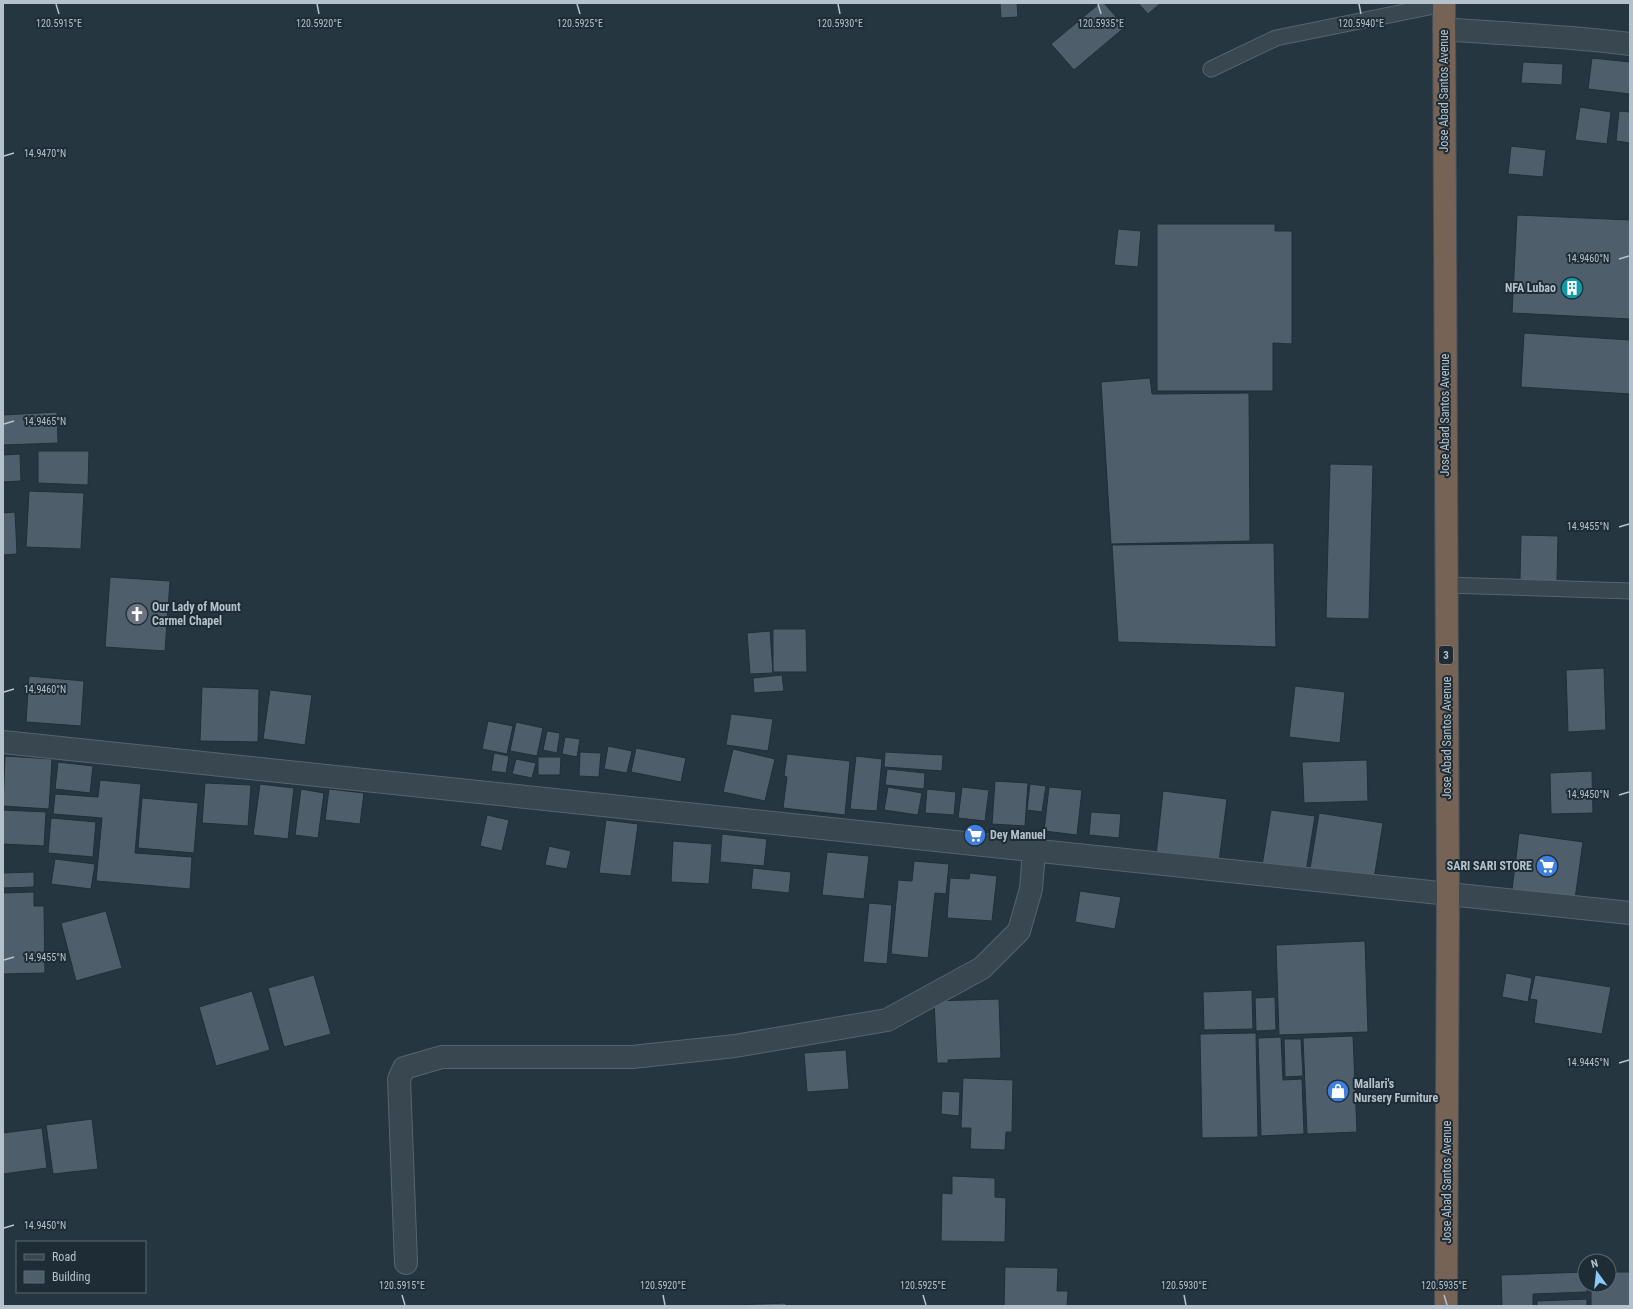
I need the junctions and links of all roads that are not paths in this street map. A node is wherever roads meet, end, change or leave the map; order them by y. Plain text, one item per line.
1 (1444, 4) edge
2 (1444, 29) junction
3 (1630, 44) edge
4 (1211, 69) dead end
5 (1446, 585) junction
6 (1630, 591) edge
7 (3, 742) edge
8 (1034, 851) junction
9 (1448, 895) junction
10 (1630, 913) edge
11 (406, 1263) dead end
12 (1446, 1306) edge

1 - 2 highway, Jose Abad Santos Avenue / 3
1 - 4 lane
2 - 3 street
2 - 5 highway, Jose Abad Santos Avenue / 3
5 - 6 lane
5 - 9 highway, Jose Abad Santos Avenue / 3
7 - 8 street
8 - 9 street
8 - 11 street
9 - 10 street
9 - 12 highway, Jose Abad Santos Avenue / 3

